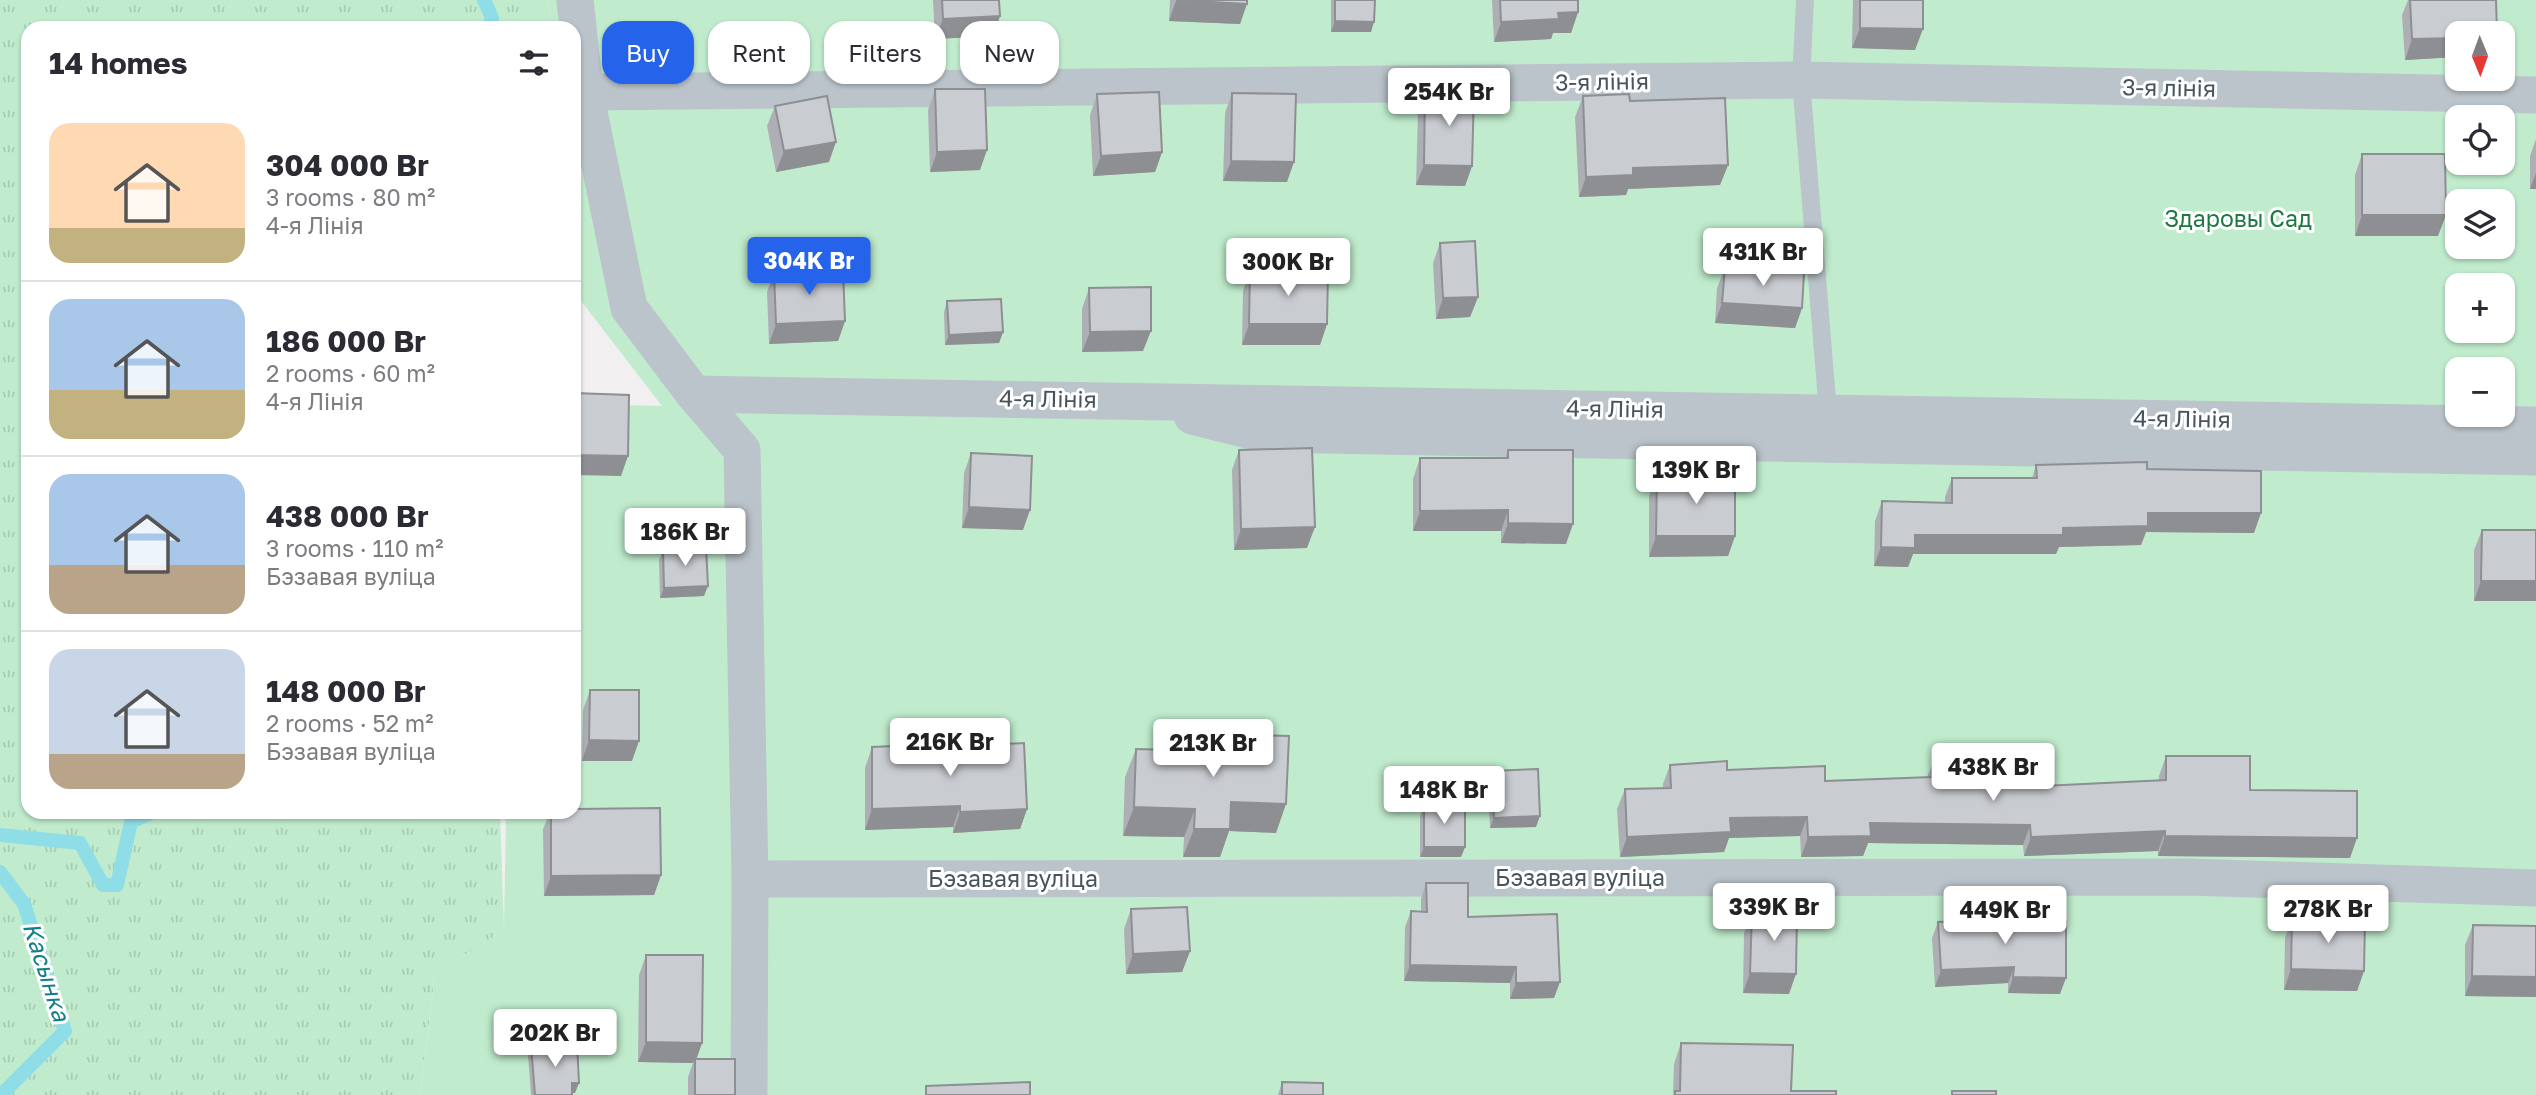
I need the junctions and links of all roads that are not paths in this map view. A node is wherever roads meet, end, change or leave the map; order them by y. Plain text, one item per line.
1 (575, 0) edge
2 (1805, 0) edge
3 (577, 21) edge
4 (581, 55) edge
5 (1801, 80) junction
6 (585, 92) junction
7 (2536, 95) edge
8 (694, 394) junction
9 (1134, 401) junction
10 (1828, 413) junction
11 (2536, 425) edge
12 (2536, 457) edge
13 (750, 879) junction
14 (2536, 888) edge
15 (749, 1095) edge

1 - 3 street
2 - 5 lane
4 - 6 street
5 - 6 street, 3-я лінія
5 - 7 street, 3-я лінія
5 - 10 lane
6 - 8 street
8 - 9 street, 4-я Лінія
8 - 13 street
9 - 10 street, 4-я Лінія
9 - 12 street
10 - 11 street, 4-я Лінія
13 - 14 street, Бэзавая вуліца
13 - 15 street

